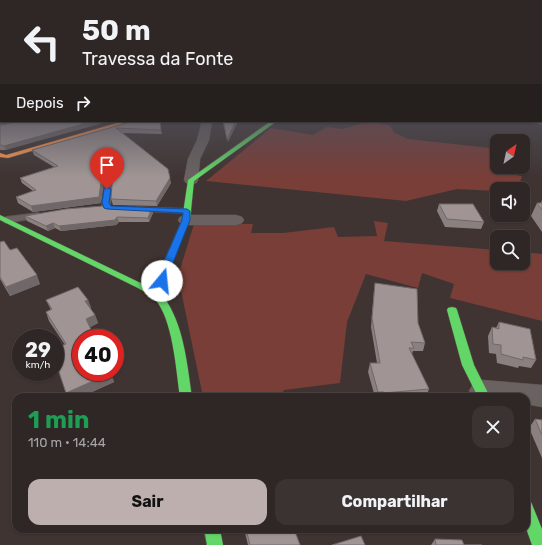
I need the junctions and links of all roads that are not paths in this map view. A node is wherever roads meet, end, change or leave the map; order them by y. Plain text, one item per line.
1 (115, 125) edge
2 (206, 125) edge
3 (268, 125) edge
4 (0, 155) edge
5 (109, 175) edge
6 (191, 180) junction
7 (117, 208) edge
8 (132, 209) edge
9 (44, 214) edge
10 (186, 215) junction
11 (2, 220) edge
12 (236, 220) dead end
13 (158, 296) junction
14 (452, 310) dead end
15 (185, 393) edge
16 (482, 393) edge
17 (530, 396) edge
18 (542, 396) edge
19 (530, 518) edge
20 (213, 533) edge
21 (215, 545) edge
22 (540, 545) edge

1 - 4 street
2 - 6 street
3 - 6 street
5 - 7 lane
6 - 10 street
8 - 10 lane
9 - 11 lane
10 - 12 street
10 - 13 street
11 - 13 street
13 - 15 street
14 - 16 street
17 - 18 street
19 - 22 street
20 - 21 street

